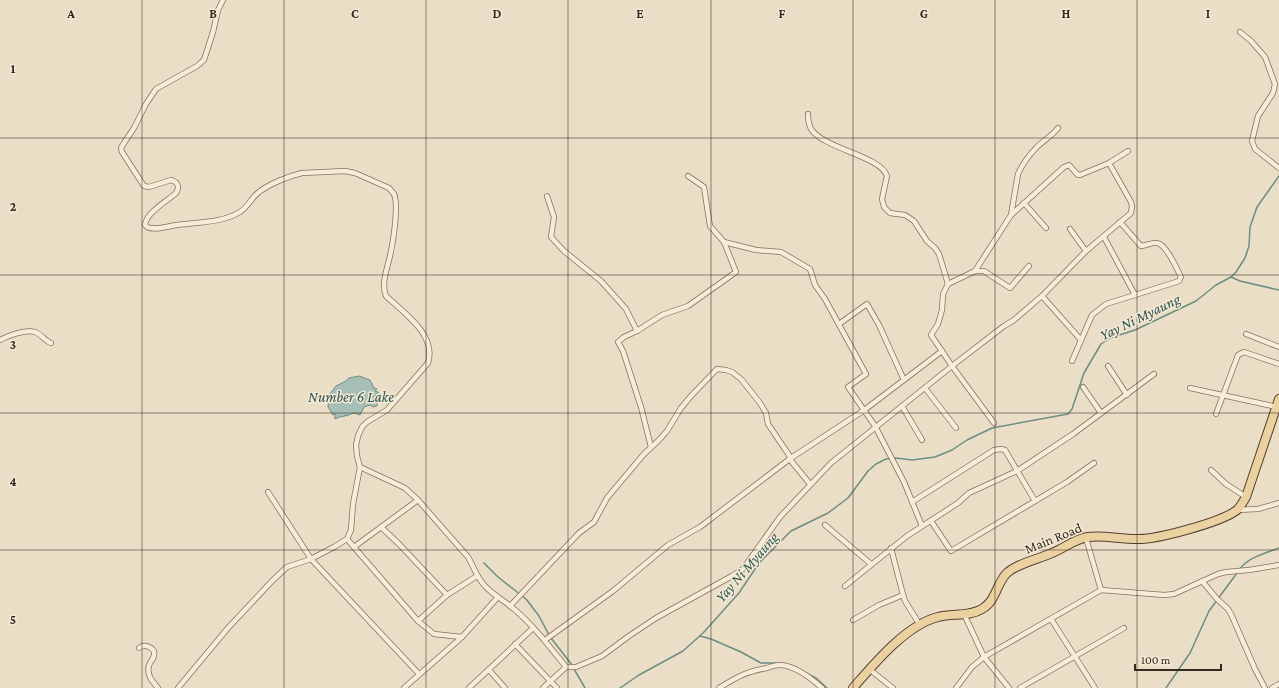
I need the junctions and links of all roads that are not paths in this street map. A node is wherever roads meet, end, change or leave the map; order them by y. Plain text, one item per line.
1 (223, 0) edge
2 (1240, 32) dead end
3 (808, 114) dead end
4 (1058, 128) dead end
5 (1128, 151) dead end
6 (1109, 163) junction
7 (1279, 168) edge
8 (688, 176) dead end
9 (547, 196) dead end
10 (1024, 203) junction
11 (1011, 215) junction
12 (1120, 222) junction
13 (1046, 228) dead end
14 (1070, 229) dead end
15 (1104, 237) junction
16 (724, 242) junction
17 (1086, 251) junction
18 (1029, 266) dead end
19 (976, 271) junction
20 (948, 284) junction
21 (1134, 295) junction
22 (1042, 296) junction
23 (839, 324) junction
24 (637, 331) junction
25 (1246, 334) dead end
26 (0, 340) edge
27 (1081, 340) junction
28 (51, 343) dead end
29 (1279, 347) edge
30 (942, 351) junction
31 (1072, 361) dead end
32 (1279, 364) edge
33 (952, 366) junction
34 (1108, 366) dead end
35 (1154, 374) dead end
36 (904, 380) junction
37 (1083, 387) dead end
38 (924, 388) junction
39 (1190, 388) dead end
40 (1127, 394) junction
41 (1222, 395) junction
42 (1278, 404) edge
43 (902, 406) junction
44 (863, 411) junction
45 (1101, 413) junction
46 (1216, 414) dead end
47 (994, 423) dead end
48 (875, 426) junction
49 (956, 428) dead end
50 (922, 440) dead end
51 (651, 447) junction
52 (791, 458) junction
53 (1094, 463) dead end
54 (360, 467) junction
55 (1211, 470) dead end
56 (1017, 471) junction
57 (810, 484) junction
58 (268, 492) dead end
59 (1246, 497) junction
60 (418, 500) junction
61 (1035, 501) junction
62 (912, 502) junction
63 (1279, 503) edge
64 (1236, 510) junction
65 (931, 521) junction
66 (825, 525) dead end
67 (922, 526) junction
68 (381, 528) junction
69 (1086, 538) junction
70 (347, 539) junction
71 (354, 547) junction
72 (891, 548) junction
73 (310, 559) junction
74 (871, 564) junction
75 (1279, 565) edge
76 (477, 576) junction
77 (1202, 581) junction
78 (845, 586) dead end
79 (1101, 590) junction
80 (447, 595) junction
81 (903, 595) junction
82 (498, 597) junction
83 (510, 606) junction
84 (964, 614) junction
85 (1051, 619) junction
86 (853, 620) dead end
87 (418, 621) junction
88 (920, 625) junction
89 (533, 628) junction
90 (1124, 628) dead end
91 (462, 637) junction
92 (545, 640) junction
93 (516, 644) junction
94 (139, 648) dead end
95 (1074, 656) junction
96 (984, 657) junction
97 (566, 667) junction
98 (870, 669) junction
99 (489, 670) junction
100 (419, 674) junction
101 (550, 681) junction
102 (1279, 684) edge
103 (959, 687) edge
104 (1092, 687) edge
105 (158, 688) edge
106 (178, 688) edge
107 (404, 688) edge
108 (470, 688) edge
109 (505, 688) edge
110 (543, 688) edge
111 (557, 688) edge
112 (719, 688) edge
113 (822, 688) edge
114 (853, 688) edge
115 (893, 688) edge
116 (1009, 688) edge
117 (1020, 688) edge
118 (1265, 688) edge
119 (1272, 688) edge

1 - 54 street
2 - 7 street
3 - 20 street
4 - 11 street
5 - 6 street
6 - 10 street
6 - 12 street
8 - 16 street
9 - 24 street
10 - 11 street
10 - 13 street
11 - 19 street
12 - 15 street
12 - 21 street
14 - 17 street
15 - 17 street
15 - 21 street
16 - 23 street
16 - 24 street
17 - 22 street
18 - 19 street
19 - 20 street
20 - 30 street
21 - 27 street
22 - 27 street
22 - 33 street
23 - 36 street
23 - 44 street
24 - 51 street
25 - 29 street
26 - 28 street
27 - 31 street
30 - 33 street
30 - 36 street
32 - 41 street
33 - 38 street
33 - 47 street
34 - 40 street
35 - 40 street
36 - 44 street
37 - 45 street
38 - 43 street
38 - 49 street
39 - 41 street
40 - 45 street
41 - 42 street
41 - 46 street
42 - 59 main road, Main Road
43 - 48 street
43 - 50 street
44 - 48 street
44 - 52 street
45 - 56 street
48 - 57 street
48 - 62 street
51 - 52 street
51 - 83 street
52 - 57 street
52 - 92 street
53 - 61 street
54 - 60 street
54 - 70 street
55 - 59 street
56 - 61 street
56 - 62 street
56 - 65 street
57 - 97 street
58 - 73 street
59 - 64 main road, Main Road
60 - 68 street
60 - 76 street
61 - 65 street
62 - 67 street
63 - 64 street
64 - 69 main road, Main Road
65 - 67 street
66 - 74 street
67 - 72 street
68 - 71 street
68 - 80 street
69 - 79 street
69 - 84 main road, Main Road
70 - 71 street
70 - 73 street
71 - 87 street
72 - 74 street
72 - 81 street
73 - 100 street
73 - 106 street
74 - 78 street
75 - 77 street
76 - 80 street
76 - 82 street
77 - 79 street
77 - 118 street
79 - 85 street
80 - 87 street
81 - 86 street
81 - 88 street
82 - 83 street
82 - 91 street
83 - 89 street
84 - 88 main road, Main Road
84 - 96 street
85 - 95 street
85 - 96 street
87 - 91 street
88 - 98 main road, Main Road
89 - 92 street
89 - 93 street
90 - 95 street
91 - 100 street
92 - 97 street
93 - 99 street
93 - 101 street
94 - 105 street
95 - 104 street
95 - 117 street
96 - 103 street
96 - 116 street
97 - 101 street
98 - 114 main road, Main Road
98 - 115 street
99 - 108 street
99 - 109 street
100 - 107 street
101 - 110 street
101 - 111 street
102 - 119 street
112 - 113 street

